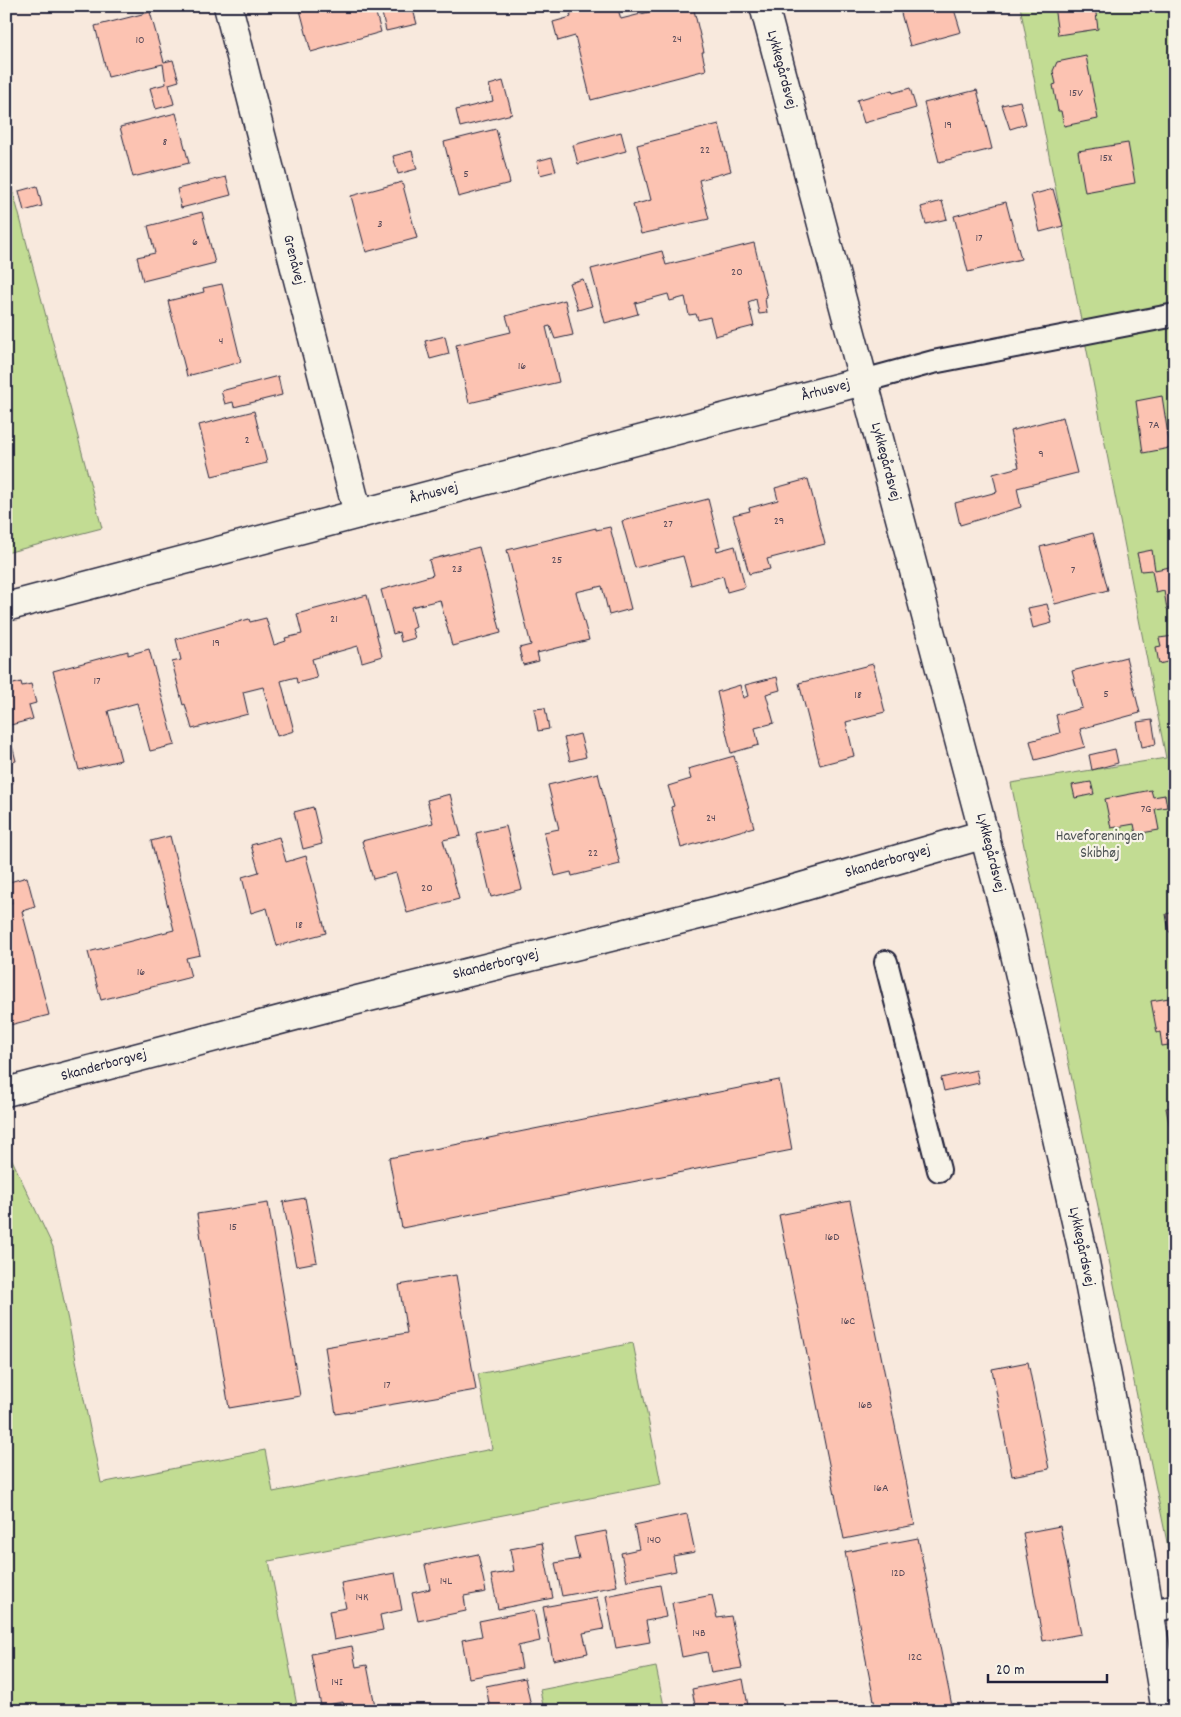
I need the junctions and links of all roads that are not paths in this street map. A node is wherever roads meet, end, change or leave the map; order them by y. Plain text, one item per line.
1 (228, 6) edge
2 (764, 6) edge
3 (1175, 316) edge
4 (863, 381) junction
5 (358, 514) junction
6 (6, 607) edge
7 (985, 834) junction
8 (886, 962) dead end
9 (6, 1092) edge
10 (939, 1170) dead end
11 (1162, 1609) edge
12 (1166, 1711) edge

1 - 5 street, Grenåvej
2 - 4 street, Lykkegårdsvej
3 - 4 lane
4 - 5 street, Århusvej
4 - 7 street, Lykkegårdsvej
5 - 6 street, Århusvej
7 - 9 street, Skanderborgvej
7 - 11 street, Lykkegårdsvej
8 - 10 lane
11 - 12 street, Lykkegårdsvej

